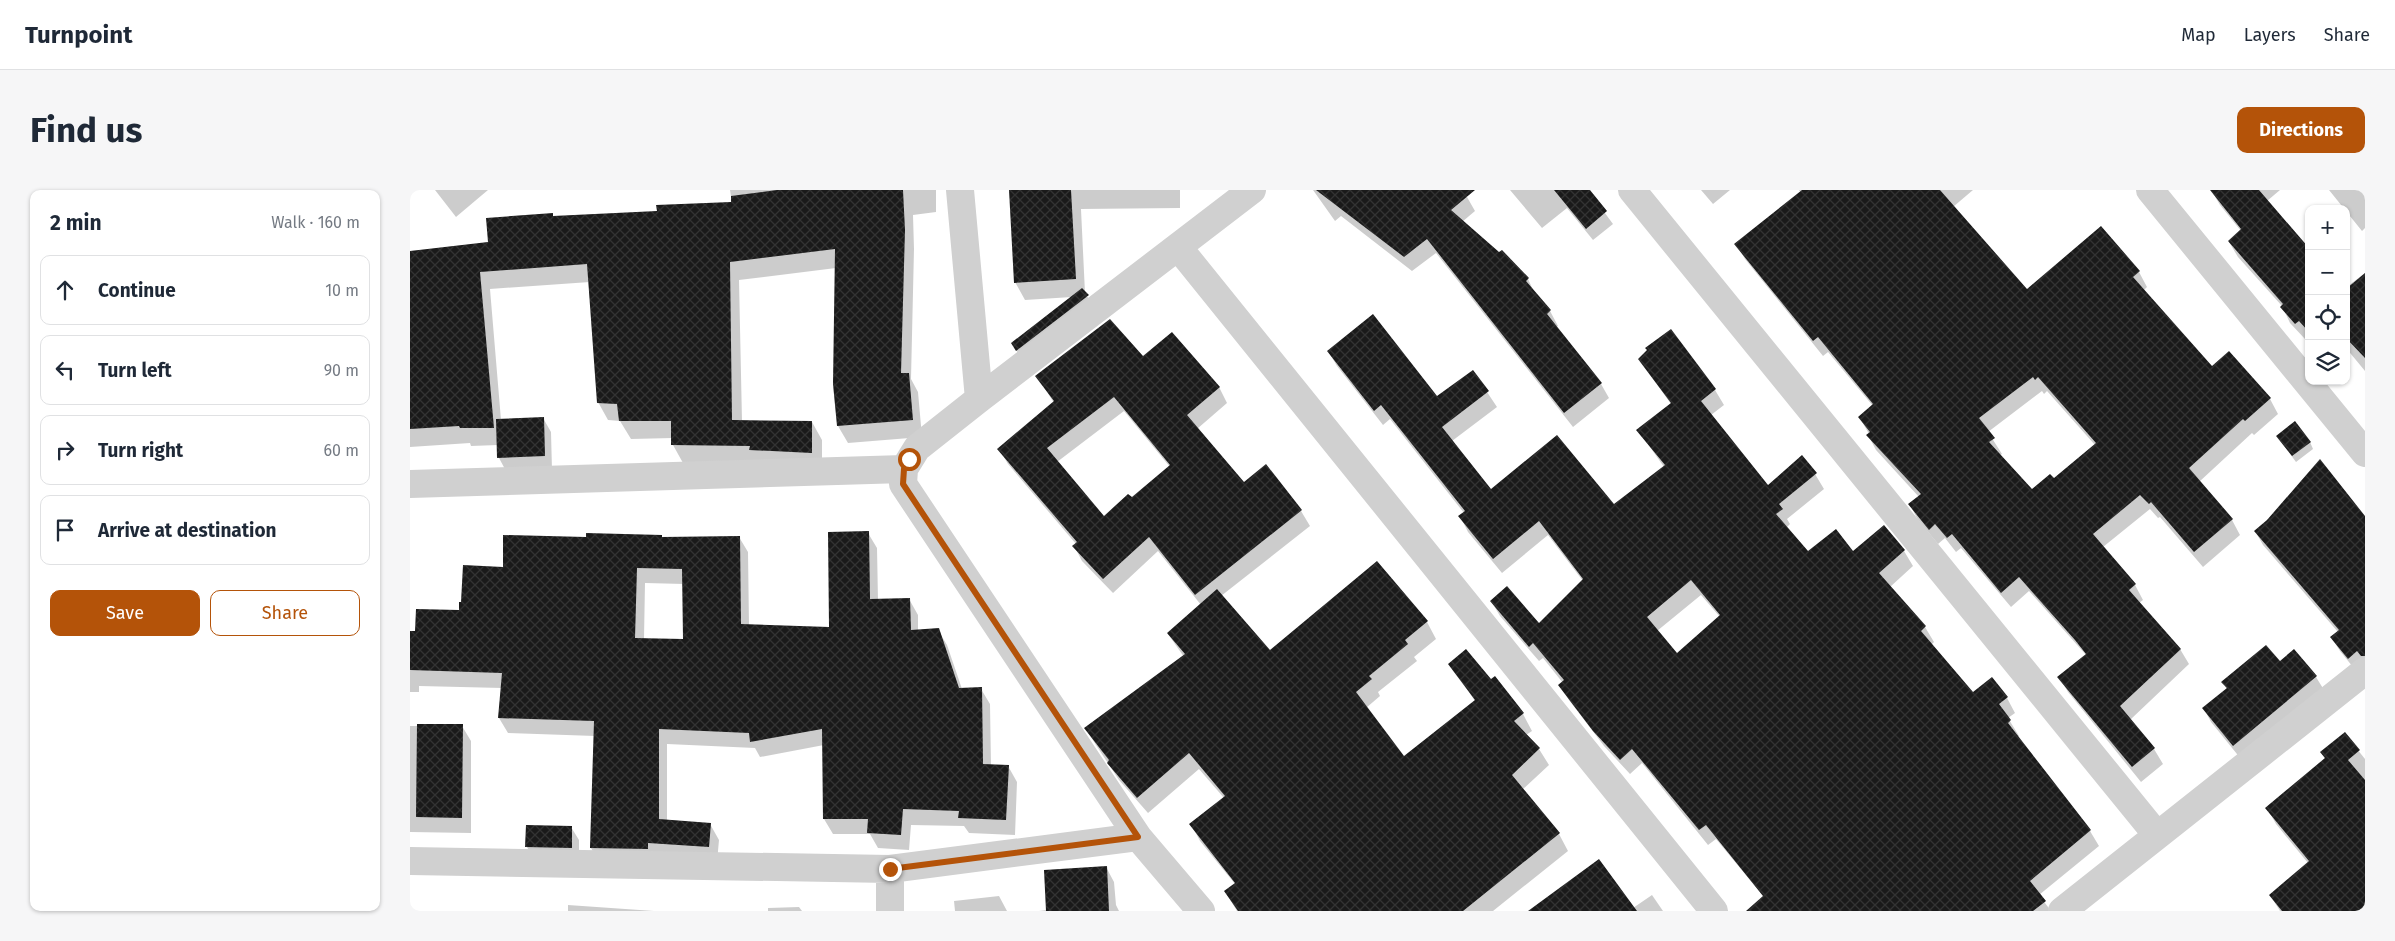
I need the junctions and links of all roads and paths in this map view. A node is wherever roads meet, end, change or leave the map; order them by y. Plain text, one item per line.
1 (960, 190) edge
2 (1252, 190) edge
3 (1632, 190) edge
4 (2150, 190) edge
5 (1178, 247) junction
6 (979, 399) junction
7 (2365, 453) edge
8 (904, 469) junction
9 (410, 484) edge
10 (2365, 671) edge
11 (2157, 835) junction
12 (1138, 837) junction
13 (410, 861) edge
14 (890, 869) junction
15 (890, 911) edge
16 (1201, 911) edge
17 (1714, 911) edge
18 (2062, 911) edge

1 - 6 street
2 - 5 street
3 - 11 street
4 - 7 street
5 - 6 street
5 - 17 street
6 - 8 street
8 - 9 street
8 - 12 street
10 - 11 street
11 - 18 street
12 - 14 street
12 - 16 street
13 - 14 street
14 - 15 street

